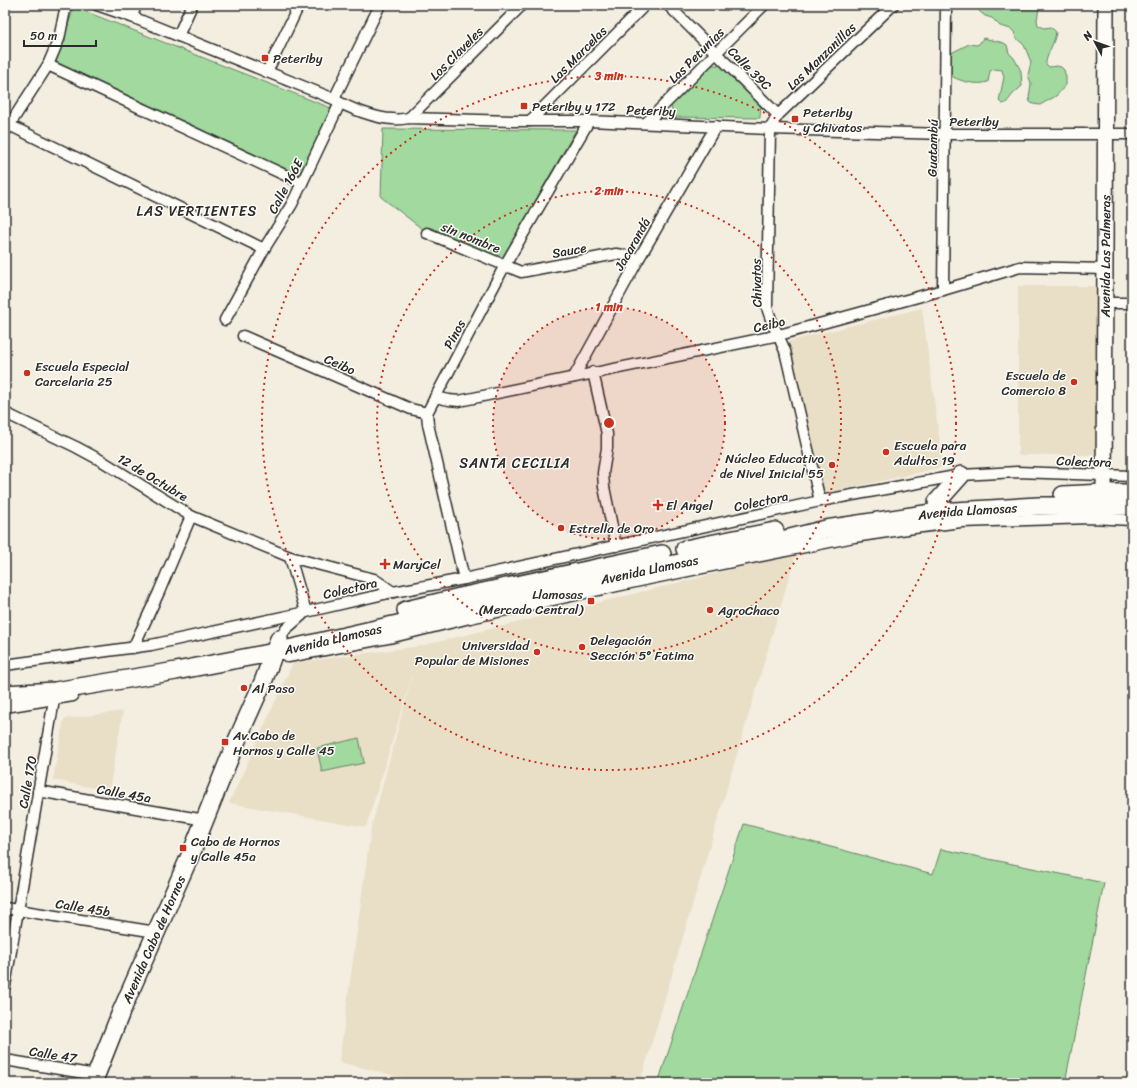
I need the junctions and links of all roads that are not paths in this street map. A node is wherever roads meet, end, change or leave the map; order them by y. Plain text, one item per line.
1 (66, 5) edge
2 (97, 5) edge
3 (136, 5) edge
4 (192, 5) edge
5 (299, 5) edge
6 (380, 5) edge
7 (522, 5) edge
8 (645, 5) edge
9 (668, 5) edge
10 (764, 5) edge
11 (893, 5) edge
12 (946, 5) edge
13 (1106, 5) edge
14 (132, 18) junction
15 (178, 36) junction
16 (716, 53) junction
17 (48, 65) junction
18 (267, 72) junction
19 (337, 101) junction
20 (778, 115) junction
21 (409, 118) junction
22 (530, 121) junction
23 (589, 121) junction
24 (646, 123) junction
25 (716, 126) junction
26 (7, 128) edge
27 (770, 129) junction
28 (946, 134) junction
29 (1106, 134) junction
30 (1132, 134) edge
31 (302, 183) junction
32 (427, 233) dead end
33 (264, 249) junction
34 (638, 260) junction
35 (505, 265) junction
36 (1105, 269) junction
37 (943, 290) junction
38 (1105, 303) junction
39 (1132, 303) edge
40 (225, 320) dead end
41 (779, 335) junction
42 (243, 336) dead end
43 (593, 372) junction
44 (574, 377) junction
45 (435, 397) junction
46 (5, 413) edge
47 (427, 413) junction
48 (1104, 474) junction
49 (961, 475) junction
50 (1132, 476) edge
51 (1132, 493) edge
52 (820, 501) junction
53 (937, 502) junction
54 (1055, 506) junction
55 (1104, 506) junction
56 (1132, 506) edge
57 (191, 516) junction
58 (1074, 519) junction
59 (1132, 520) edge
60 (616, 546) junction
61 (747, 554) junction
62 (290, 557) junction
63 (648, 574) junction
64 (464, 579) junction
65 (448, 582) junction
66 (393, 592) junction
67 (454, 611) junction
68 (306, 612) junction
69 (133, 648) junction
70 (275, 650) junction
71 (5, 665) edge
72 (5, 685) edge
73 (5, 694) edge
74 (54, 700) junction
75 (5, 707) edge
76 (38, 791) junction
77 (205, 820) junction
78 (5, 908) edge
79 (18, 910) junction
80 (156, 932) junction
81 (5, 986) edge
82 (5, 1060) edge
83 (94, 1079) edge

1 - 17 street
2 - 14 street, Peteriby
3 - 14 street
4 - 15 street
5 - 18 street
6 - 19 street, Calle 166E
7 - 21 street, Los Claveles
8 - 22 street, Las Marcelas
9 - 16 street, Calle 39C
10 - 16 street, Las Petunias
11 - 20 street, Las Manzanillas
12 - 28 street, Guatambú
13 - 29 main road, Avenida Las Palmeras
14 - 15 street, Peteriby
15 - 18 street, Peteriby
16 - 20 street, Calle 39C
16 - 24 street, Las Petunias
17 - 26 street
17 - 31 street
18 - 19 street, Peteriby
19 - 21 street, Peteriby
19 - 31 street, Calle 166E
20 - 27 street, Las Manzanillas
21 - 22 street, Peteriby
22 - 23 street, Peteriby
23 - 24 street, Peteriby
23 - 35 street, Pinos
24 - 25 street, Peteriby
25 - 27 street, Peteriby
25 - 34 street, Jacarandá
26 - 33 street
27 - 28 street, Peteriby
27 - 41 street, Chivatos
28 - 29 street, Peteriby
28 - 37 street, Guatambú
29 - 30 street, Peteriby
29 - 36 main road, Avenida Las Palmeras
31 - 33 street, Calle 166E
32 - 35 street, sin nombre
33 - 40 street, Calle 166E
34 - 35 street, Sauce
34 - 44 street, Jacarandá
35 - 45 street, Pinos
36 - 37 street, Ceibo
36 - 38 main road, Avenida Las Palmeras
37 - 41 street, Ceibo
38 - 39 street
38 - 48 main road, Avenida Las Palmeras
41 - 43 street, Ceibo
41 - 52 street, Chivatos
42 - 47 street, Ceibo
43 - 44 street, Ceibo
43 - 60 street
44 - 45 street, Ceibo
45 - 47 street, Pinos
46 - 57 street, 12 de Octubre
47 - 64 street
48 - 49 street, Colectora
48 - 50 street, Colectora
48 - 55 main road, Avenida Las Palmeras
49 - 52 street, Colectora
49 - 53 main road
51 - 55 main road, Avenida Llamosas
52 - 60 street, Colectora
53 - 55 main road, Avenida Llamosas
53 - 67 main road, Avenida Llamosas
54 - 55 main road, Avenida Llamosas
54 - 58 street
54 - 61 main road, Avenida Llamosas
55 - 56 main road, Avenida Llamosas
55 - 58 street
55 - 59 street
57 - 62 street, 12 de Octubre
57 - 69 street
58 - 61 street
60 - 64 street, Colectora
61 - 63 main road, Avenida Llamosas
62 - 66 street, 12 de Octubre
62 - 68 street
63 - 67 main road, Avenida Llamosas
63 - 67 street
64 - 65 street, Colectora
65 - 66 street, Colectora
65 - 67 street
66 - 68 street, Colectora
67 - 70 main road, Avenida Llamosas
68 - 69 street, Colectora
68 - 70 street, Colectora
69 - 71 street
70 - 72 main road, Avenida Llamosas
70 - 73 main road, Avenida Llamosas
70 - 74 street
70 - 77 main road, Avenida Cabo de Hornos
74 - 75 street
74 - 76 street, Calle 170
76 - 77 street, Calle 45a
76 - 79 street, Calle 170
77 - 80 main road, Avenida Cabo de Hornos
78 - 79 street, Calle 45b
79 - 80 street, Calle 45b
79 - 81 street, Calle 170
80 - 83 main road, Avenida Cabo de Hornos
82 - 83 street, Calle 47

